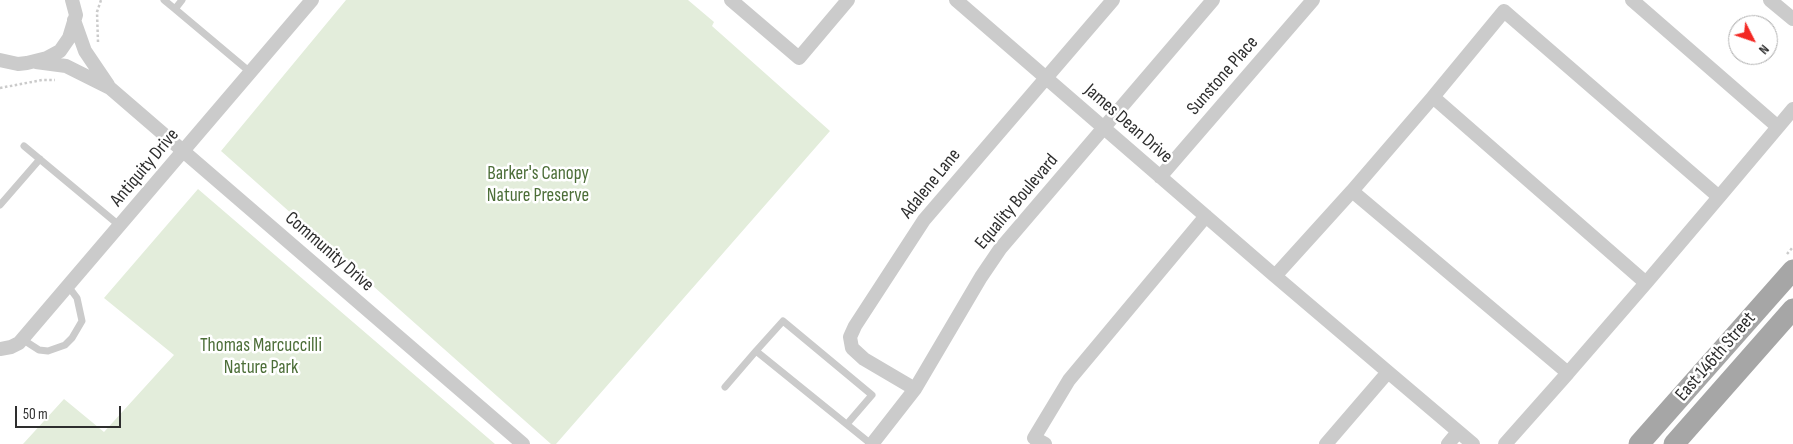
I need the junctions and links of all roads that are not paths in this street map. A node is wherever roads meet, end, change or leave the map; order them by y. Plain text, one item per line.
1 (72, 0) edge
2 (82, 0) edge
3 (164, 0) edge
4 (182, 0) edge
5 (312, 0) edge
6 (731, 0) edge
7 (848, 0) edge
8 (956, 0) edge
9 (1113, 0) edge
10 (1213, 0) edge
11 (1313, 0) edge
12 (1632, 0) edge
13 (1770, 0) edge
14 (1508, 5) edge
15 (175, 8) junction
16 (75, 18) junction
17 (1793, 19) edge
18 (0, 60) edge
19 (36, 62) junction
20 (18, 64) junction
21 (0, 69) edge
22 (250, 72) junction
23 (1046, 78) junction
24 (110, 88) junction
25 (1433, 97) junction
26 (1793, 109) edge
27 (1778, 127) junction
28 (1104, 128) junction
29 (24, 146) dead end
30 (183, 151) junction
31 (40, 159) junction
32 (1160, 177) junction
33 (1352, 191) junction
34 (1720, 196) junction
35 (0, 205) edge
36 (1206, 216) junction
37 (120, 226) junction
38 (1793, 270) edge
39 (1275, 276) junction
40 (1646, 282) junction
41 (68, 286) junction
42 (1793, 309) edge
43 (22, 339) junction
44 (0, 349) edge
45 (756, 351) junction
46 (1388, 372) junction
47 (1568, 373) junction
48 (725, 387) dead end
49 (916, 389) junction
50 (847, 424) junction
51 (1458, 432) junction
52 (1036, 442) edge
53 (523, 444) edge
54 (871, 444) edge
55 (1326, 444) edge
56 (1448, 444) edge
57 (1473, 444) edge
58 (1506, 444) edge
59 (1639, 444) edge
60 (1674, 444) edge

1 - 16 street, Community Drive
2 - 16 street
3 - 15 lane
4 - 15 lane
5 - 22 street, Antiquity Drive
6 - 7 street
8 - 23 street, James Dean Drive
9 - 23 street, Adalene Lane
10 - 28 street, Equality Boulevard
11 - 32 street, Sunstone Place
12 - 27 street
13 - 17 street
14 - 25 street
14 - 34 street
15 - 22 lane
16 - 19 street, Community Drive
16 - 24 street, Community Drive
18 - 20 street, Community Drive
19 - 20 street, Community Drive
19 - 24 street, Community Drive
20 - 21 street
22 - 30 street, Antiquity Drive
23 - 28 street, James Dean Drive
23 - 49 street, Adalene Lane
24 - 30 street, Community Drive
25 - 33 street
25 - 40 street
26 - 27 street
27 - 34 street
28 - 32 street, James Dean Drive
28 - 49 street, Equality Boulevard
29 - 31 lane
30 - 37 street, Antiquity Drive
30 - 53 street, Community Drive
31 - 35 lane
31 - 37 lane
32 - 36 street, James Dean Drive
33 - 39 street
33 - 47 street
34 - 40 street
36 - 39 street, James Dean Drive
36 - 52 street
37 - 41 street, Antiquity Drive
38 - 59 main road, East 146th Street
39 - 46 street, James Dean Drive
40 - 47 street
41 - 43 street, Antiquity Drive
41 - 43 lane
42 - 60 main road, East 146th Street
43 - 44 street, Antiquity Drive
45 - 48 lane
45 - 50 lane
45 - 50 lane
46 - 51 street, James Dean Drive
46 - 55 street
47 - 58 street
49 - 54 street, Equality Boulevard
50 - 54 lane
51 - 56 street
51 - 57 street, James Dean Drive

